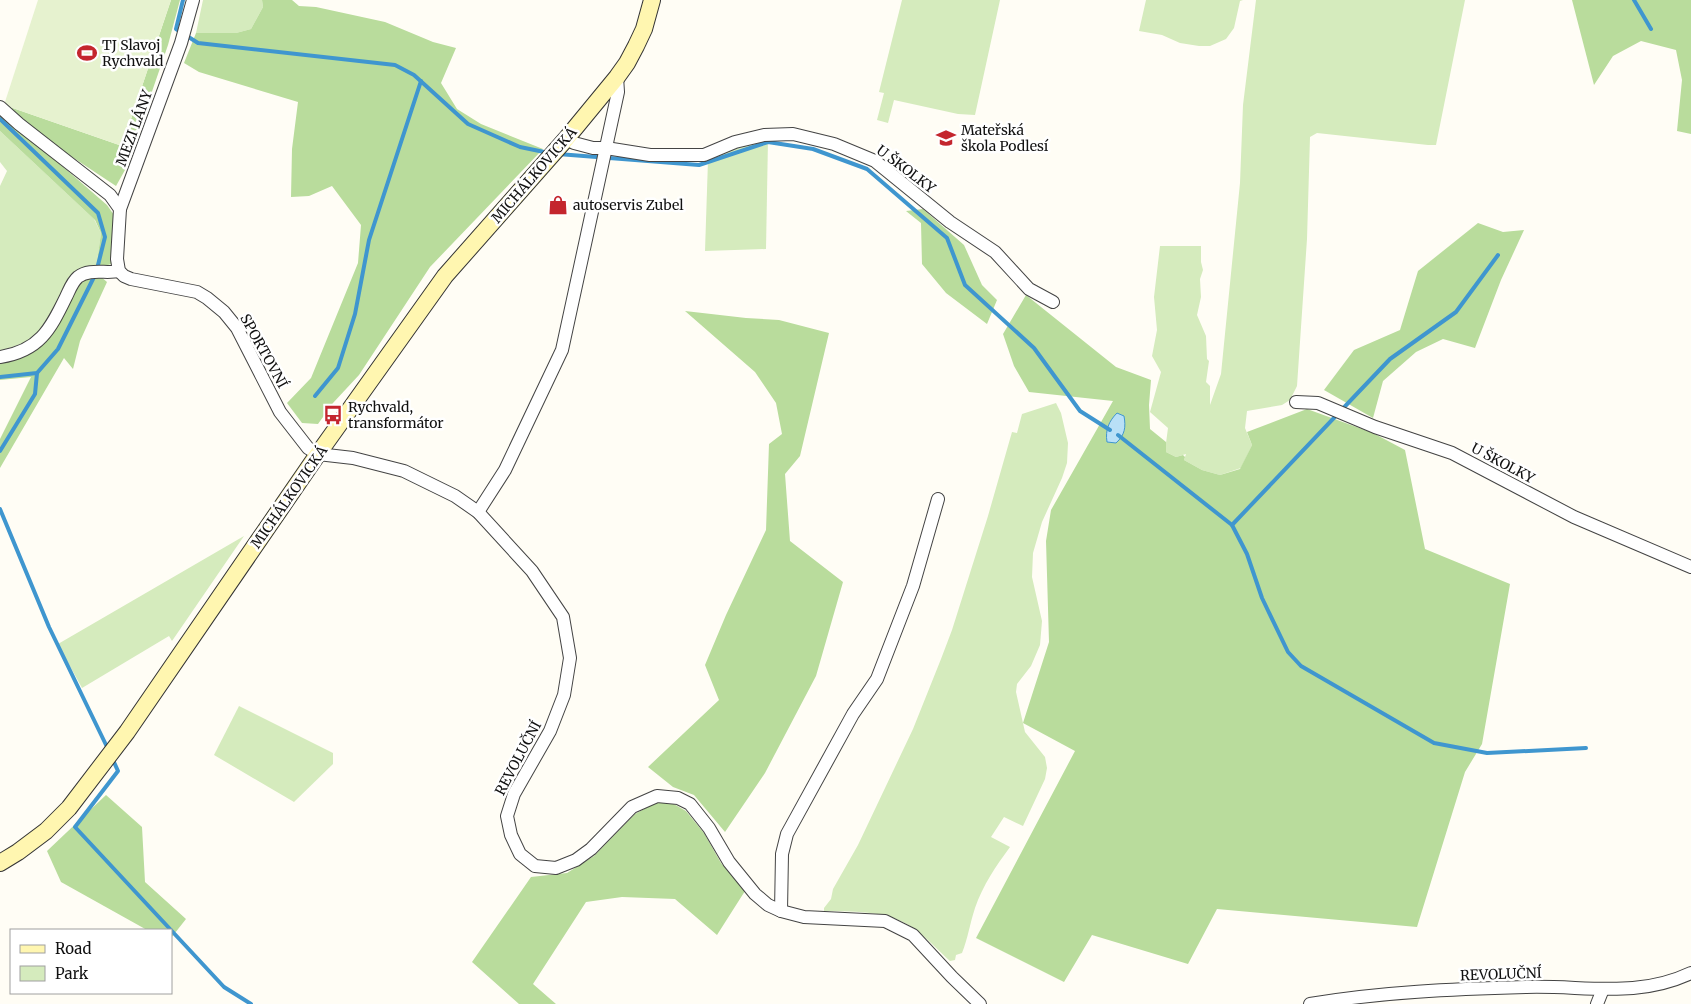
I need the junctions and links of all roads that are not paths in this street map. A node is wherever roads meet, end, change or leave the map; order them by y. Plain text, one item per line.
1 (193, 0) edge
2 (652, 0) edge
3 (617, 77) junction
4 (0, 107) edge
5 (566, 139) junction
6 (606, 148) junction
7 (120, 209) junction
8 (114, 272) junction
9 (1053, 302) dead end
10 (0, 357) edge
11 (1296, 402) dead end
12 (318, 454) junction
13 (938, 499) dead end
14 (478, 512) junction
15 (1691, 567) edge
16 (0, 863) edge
17 (781, 911) junction
18 (1691, 973) edge
19 (1603, 989) junction
20 (980, 1004) edge
21 (1310, 1004) edge
22 (1597, 1004) edge

1 - 7 street, MEZI LÁNY
2 - 3 street, MICHÁLKOVICKÁ
3 - 5 street, MICHÁLKOVICKÁ
3 - 6 street
4 - 7 street
5 - 6 street, U ŠKOLKY
5 - 12 street, MICHÁLKOVICKÁ
6 - 9 street, U ŠKOLKY
6 - 14 street
7 - 8 street
8 - 10 street, SPORTOVNÍ
8 - 12 street, SPORTOVNÍ
11 - 15 street, U ŠKOLKY
12 - 14 street, REVOLUČNÍ
12 - 16 street, MICHÁLKOVICKÁ
13 - 17 street
14 - 17 street, REVOLUČNÍ
17 - 20 street, REVOLUČNÍ
18 - 19 street, REVOLUČNÍ
19 - 21 street, REVOLUČNÍ
19 - 22 street

